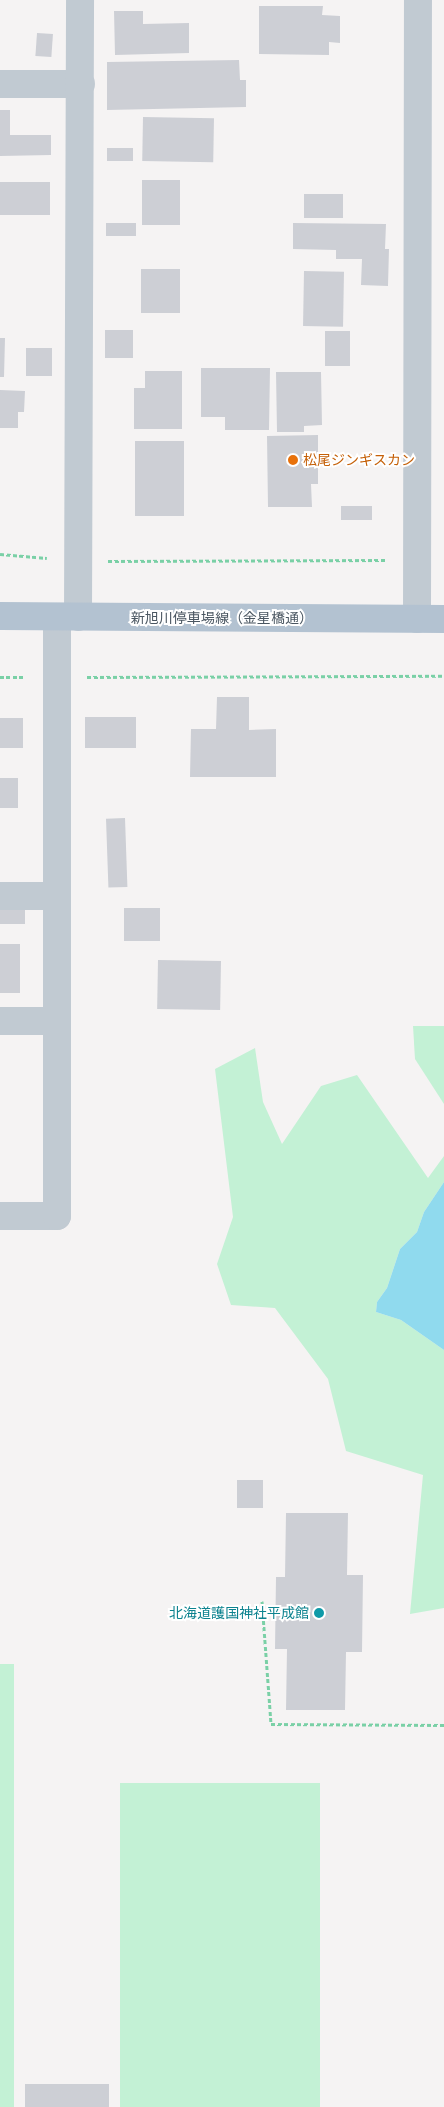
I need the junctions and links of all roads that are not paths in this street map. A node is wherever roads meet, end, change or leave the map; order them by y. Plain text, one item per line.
1 (80, 0) edge
2 (418, 0) edge
3 (0, 84) edge
4 (81, 84) junction
5 (0, 616) edge
6 (68, 617) junction
7 (417, 619) junction
8 (444, 619) edge
9 (0, 896) edge
10 (57, 896) junction
11 (0, 1021) edge
12 (57, 1021) junction
13 (0, 1216) edge

1 - 4 street
2 - 7 street
3 - 4 street
4 - 6 street
5 - 6 main road, 新旭川停車場線（金星橋通）
6 - 7 main road, 新旭川停車場線（金星橋通）
6 - 10 street
7 - 8 main road, 新旭川停車場線（金星橋通）
9 - 10 street
10 - 12 street
11 - 12 street
12 - 13 street

